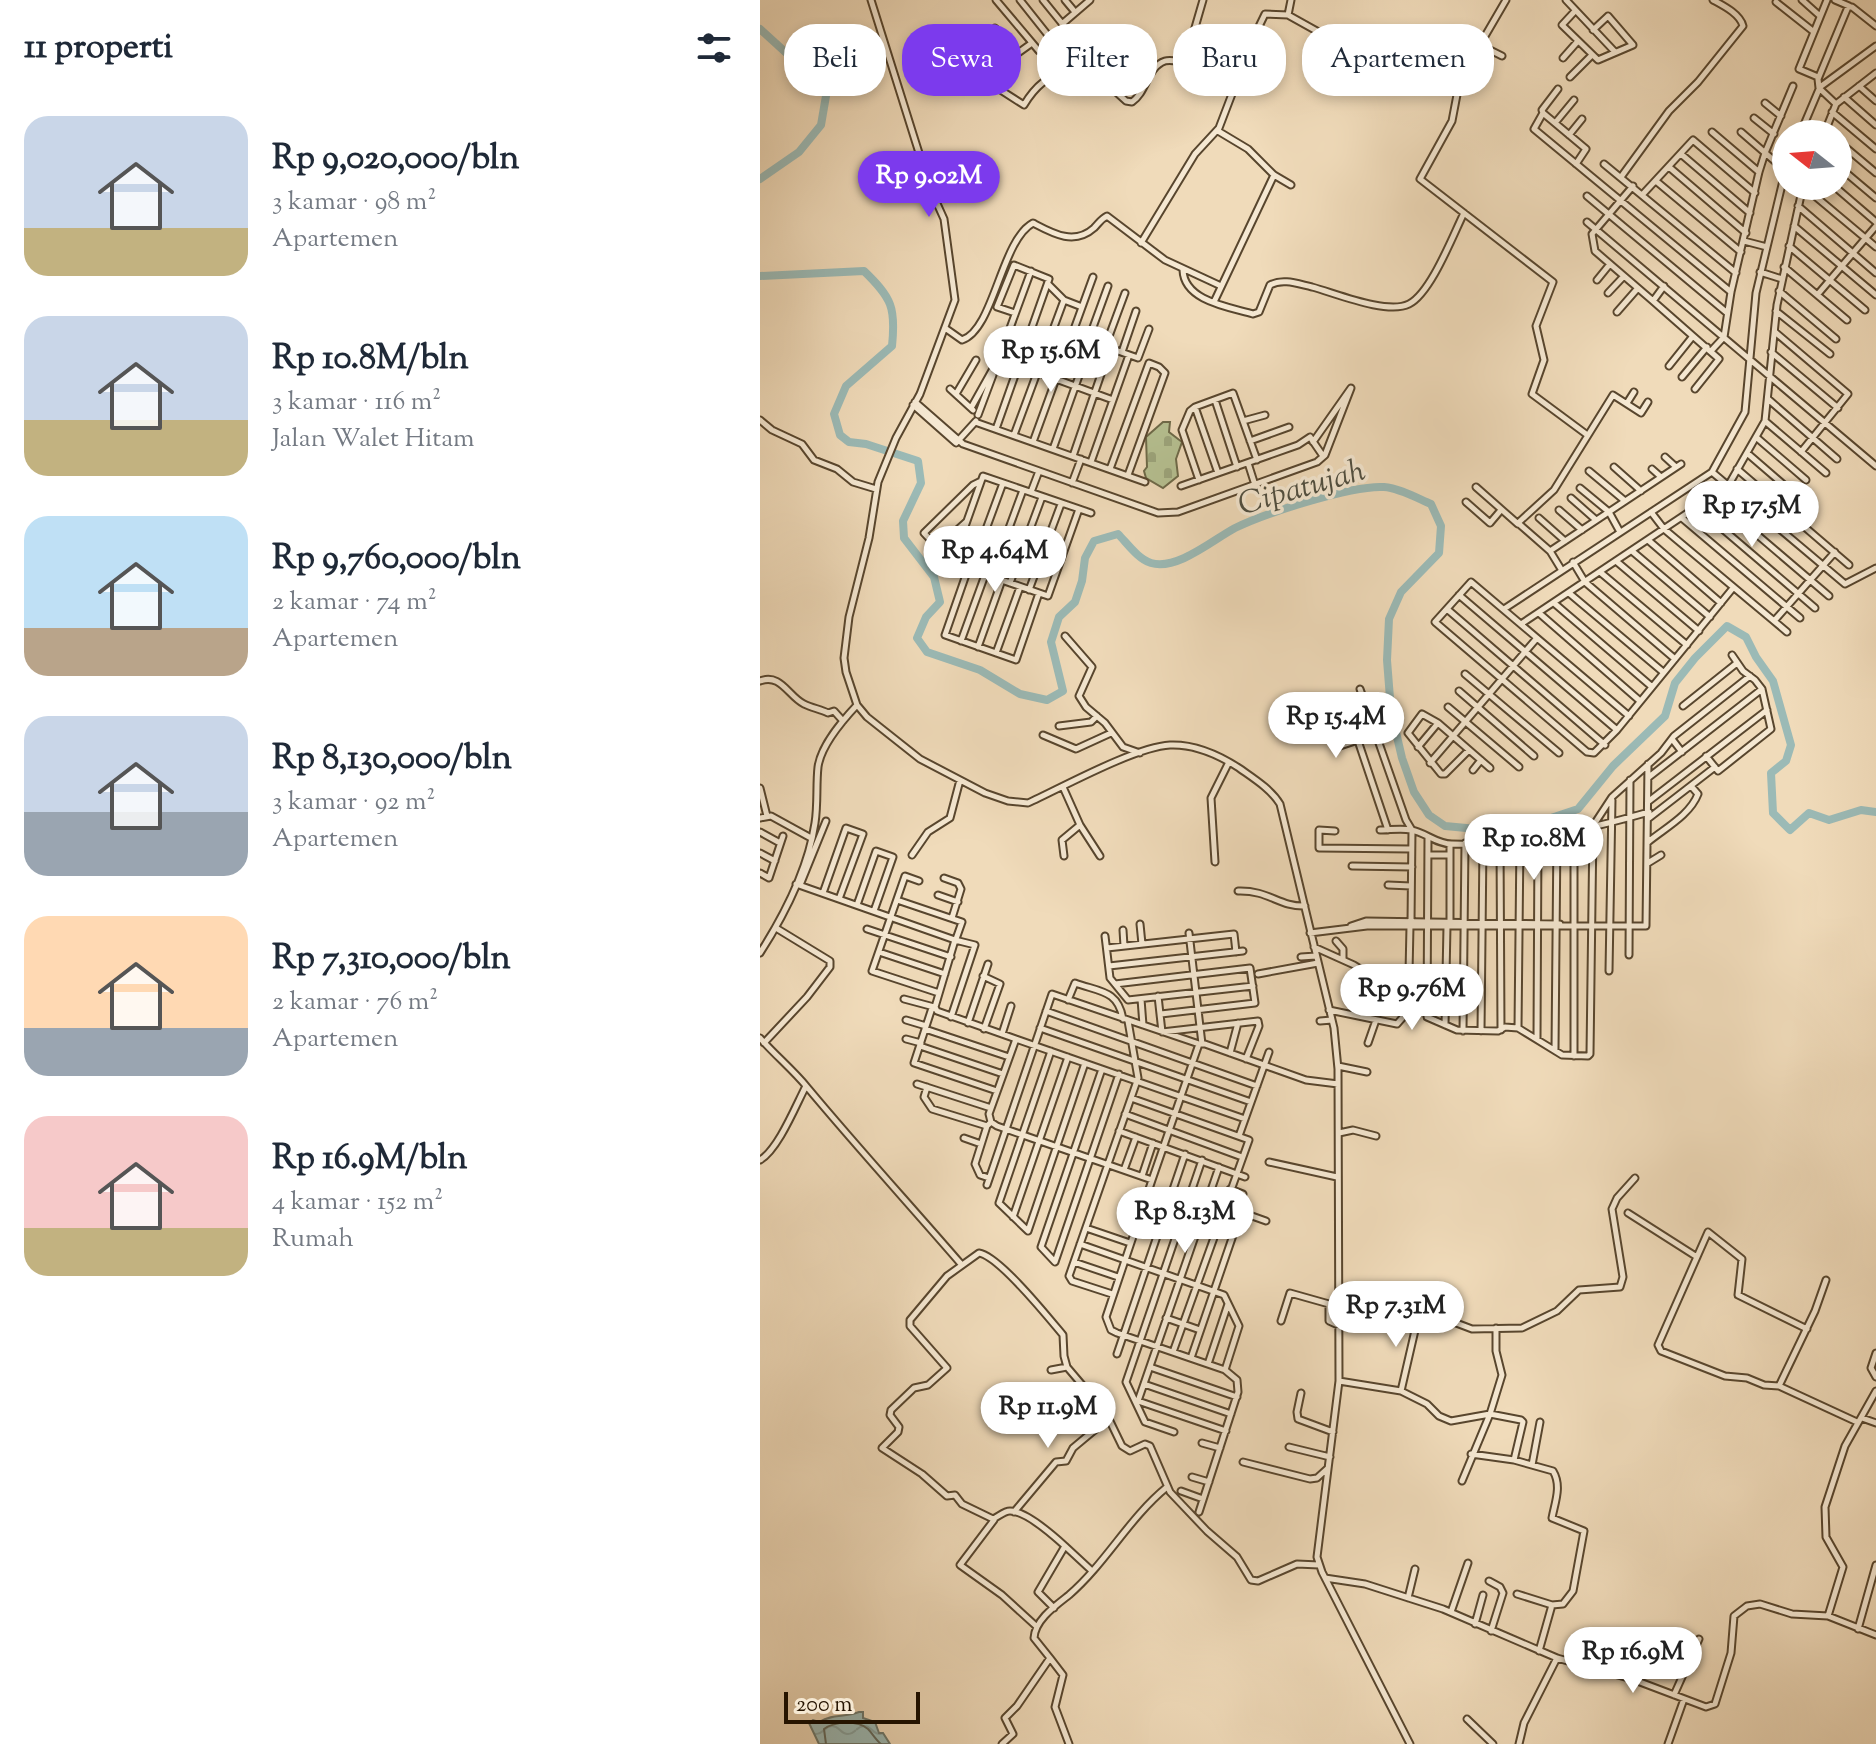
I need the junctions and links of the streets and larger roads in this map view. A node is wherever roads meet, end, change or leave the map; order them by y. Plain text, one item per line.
1 (871, 0) edge
2 (996, 0) edge
3 (1020, 0) edge
4 (1043, 0) edge
5 (1065, 0) edge
6 (1089, 0) edge
7 (1203, 0) edge
8 (1291, 0) edge
9 (1506, 0) edge
10 (1566, 0) edge
11 (1713, 0) edge
12 (1802, 0) edge
13 (1827, 0) edge
14 (1835, 0) edge
15 (1776, 2) dead end
16 (1849, 6) junction
17 (1575, 11) junction
18 (1075, 12) junction
19 (1288, 15) junction
20 (1820, 16) junction
21 (1039, 24) edge
22 (1062, 24) joint
23 (1304, 24) edge
24 (1492, 24) edge
25 (1876, 26) edge
26 (1593, 30) junction
27 (1814, 32) junction
28 (1579, 41) junction
29 (1032, 43) junction
30 (1876, 46) edge
31 (1037, 48) edge
32 (1021, 52) edge
33 (1494, 52) edge
34 (1615, 52) junction
35 (1593, 55) junction
36 (1502, 56) dead end
37 (1563, 58) dead end
38 (1875, 76) edge
39 (1570, 77) dead end
40 (1818, 77) junction
41 (1793, 86) dead end
42 (1859, 86) junction
43 (1819, 88) junction
44 (1558, 89) dead end
45 (1010, 96) edge
46 (1456, 96) edge
47 (1844, 97) junction
48 (1574, 100) dead end
49 (1876, 101) edge
50 (1765, 103) dead end
51 (1836, 104) junction
52 (1832, 112) junction
53 (1543, 113) junction
54 (1781, 116) junction
55 (1754, 118) dead end
56 (1582, 119) dead end
57 (1779, 120) edge
58 (1806, 120) edge
59 (1830, 120) edge
60 (1555, 123) junction
61 (1876, 125) edge
62 (1218, 131) junction
63 (1712, 132) dead end
64 (1741, 132) dead end
65 (1772, 132) edge
66 (1569, 135) junction
67 (1772, 138) edge
68 (1876, 149) edge
69 (1765, 153) junction
70 (1852, 153) edge
71 (1681, 154) junction
72 (1772, 159) edge
73 (1576, 164) junction
74 (1604, 164) dead end
75 (1669, 167) junction
76 (1759, 172) junction
77 (1876, 173) edge
78 (1274, 175) junction
79 (1621, 177) junction
80 (1852, 178) edge
81 (1656, 181) junction
82 (1291, 185) dead end
83 (1633, 186) junction
84 (1755, 193) junction
85 (1643, 194) junction
86 (1587, 196) dead end
87 (1876, 198) edge
88 (1621, 200) junction
89 (1779, 200) edge
90 (1800, 200) edge
91 (1820, 200) edge
92 (1849, 200) edge
93 (1798, 206) junction
94 (1464, 213) junction
95 (1750, 213) junction
96 (1609, 214) junction
97 (1587, 222) dead end
98 (1876, 224) edge
99 (1794, 226) junction
100 (1596, 229) junction
101 (1746, 233) junction
102 (1866, 238) junction
103 (1744, 241) junction
104 (1141, 243) junction
105 (1789, 246) junction
106 (1767, 247) junction
107 (1876, 247) edge
108 (1742, 253) junction
109 (1853, 253) junction
110 (1610, 264) junction
111 (1842, 266) junction
112 (1784, 267) junction
113 (1183, 270) junction
114 (1031, 271) junction
115 (1760, 272) junction
116 (1736, 273) junction
117 (1876, 273) edge
118 (1624, 276) junction
119 (1093, 277) dead end
120 (1782, 279) junction
121 (1597, 280) dead end
122 (1831, 280) junction
123 (1048, 284) junction
124 (1108, 286) dead end
125 (1221, 286) junction
126 (1664, 286) junction
127 (1638, 288) junction
128 (1779, 291) junction
129 (1731, 292) junction
130 (1125, 293) dead end
131 (1608, 293) dead end
132 (1818, 294) junction
133 (1876, 295) edge
134 (1064, 300) junction
135 (1653, 301) junction
136 (1214, 302) junction
137 (1082, 307) junction
138 (1865, 310) dead end
139 (1136, 311) dead end
140 (1776, 311) junction
141 (1617, 312) dead end
142 (1015, 313) junction
143 (1727, 313) junction
144 (1847, 320) dead end
145 (945, 328) junction
146 (1149, 329) dead end
147 (1774, 332) junction
148 (1693, 335) junction
149 (1724, 337) junction
150 (1836, 339) dead end
151 (1087, 340) junction
152 (1108, 347) junction
153 (1709, 349) junction
154 (1122, 352) junction
155 (1771, 352) junction
156 (1830, 354) dead end
157 (1129, 355) junction
158 (999, 358) junction
159 (1749, 359) junction
160 (976, 360) dead end
161 (1019, 365) junction
162 (1669, 366) dead end
163 (1037, 372) junction
164 (1769, 376) junction
165 (1682, 377) dead end
166 (1056, 380) junction
167 (1075, 387) junction
168 (950, 389) dead end
169 (1695, 389) dead end
170 (1634, 392) dead end
171 (956, 394) junction
172 (1094, 394) junction
173 (1768, 399) junction
174 (1113, 400) junction
175 (1215, 400) junction
176 (1648, 402) dead end
177 (1627, 403) junction
178 (914, 404) junction
179 (1195, 407) junction
180 (971, 408) junction
181 (1838, 408) junction
182 (1265, 415) dead end
183 (976, 418) junction
184 (760, 420) edge
185 (1243, 421) junction
186 (1765, 421) junction
187 (1337, 423) junction
188 (1826, 424) junction
189 (1289, 427) dead end
190 (996, 429) junction
191 (1321, 431) junction
192 (1586, 434) junction
193 (1014, 435) junction
194 (1756, 437) junction
195 (1813, 438) junction
196 (959, 440) junction
197 (1250, 441) junction
198 (1033, 442) junction
199 (1313, 442) junction
200 (1053, 449) junction
201 (1801, 452) junction
202 (1747, 453) junction
203 (1073, 456) junction
204 (1323, 456) junction
205 (1665, 457) dead end
206 (1081, 459) junction
207 (1837, 459) dead end
208 (1257, 460) junction
209 (1091, 462) junction
210 (1248, 463) junction
211 (1876, 466) edge
212 (1237, 467) junction
213 (1614, 467) dead end
214 (1110, 469) junction
215 (1652, 469) dead end
216 (1737, 469) junction
217 (1039, 471) junction
218 (1589, 471) dead end
219 (1712, 472) junction
220 (1218, 473) junction
221 (1826, 473) dead end
222 (1128, 475) junction
223 (1661, 477) junction
224 (982, 479) junction
225 (1199, 480) junction
226 (1806, 480) dead end
227 (1145, 482) dead end
228 (1003, 483) junction
229 (1072, 483) junction
230 (1255, 485) junction
231 (1784, 485) dead end
232 (1181, 486) dead end
233 (1728, 486) junction
234 (1476, 487) dead end
235 (1580, 488) dead end
236 (876, 489) junction
237 (1023, 490) junction
238 (1641, 491) junction
239 (1031, 493) junction
240 (1042, 497) junction
241 (1713, 497) junction
242 (1571, 498) dead end
243 (1625, 501) junction
244 (1466, 502) dead end
245 (1061, 504) junction
246 (1697, 507) junction
247 (1079, 509) junction
248 (1501, 510) junction
249 (1559, 510) dead end
250 (1609, 512) junction
251 (1651, 512) junction
252 (1091, 513) dead end
253 (1539, 518) dead end
254 (1682, 518) junction
255 (968, 520) junction
256 (1596, 520) junction
257 (1518, 524) junction
258 (1664, 529) junction
259 (1582, 530) junction
260 (1620, 532) junction
261 (1648, 540) junction
262 (1565, 541) junction
263 (937, 548) junction
264 (1550, 551) junction
265 (1632, 551) junction
266 (1835, 552) junction
267 (1616, 561) junction
268 (1573, 562) junction
269 (952, 563) junction
270 (1849, 565) dead end
271 (1822, 567) junction
272 (1876, 568) edge
273 (970, 569) junction
274 (1561, 569) junction
275 (1600, 572) junction
276 (988, 576) junction
277 (1002, 580) junction
278 (1810, 580) junction
279 (1585, 582) junction
280 (1010, 583) junction
281 (1020, 587) junction
282 (1733, 588) junction
283 (1029, 590) junction
284 (1039, 593) junction
285 (1569, 593) junction
286 (1798, 593) junction
287 (1459, 595) junction
288 (1829, 596) dead end
289 (1554, 603) junction
290 (1721, 603) junction
291 (1787, 606) junction
292 (1815, 608) dead end
293 (1447, 609) junction
294 (1504, 609) junction
295 (1539, 613) junction
296 (1710, 617) junction
297 (1800, 618) dead end
298 (1774, 621) junction
299 (1521, 624) junction
300 (1699, 631) junction
301 (1787, 632) dead end
302 (1065, 636) dead end
303 (1537, 638) junction
304 (961, 641) junction
305 (1687, 645) junction
306 (978, 647) junction
307 (1526, 652) junction
308 (996, 653) junction
309 (1732, 655) dead end
310 (1675, 659) junction
311 (1737, 663) junction
312 (1717, 666) dead end
313 (1513, 667) junction
314 (1663, 672) junction
315 (1465, 674) dead end
316 (1723, 674) junction
317 (1750, 676) junction
318 (1703, 677) dead end
319 (760, 681) edge
320 (1502, 681) junction
321 (1709, 685) junction
322 (1651, 686) junction
323 (1360, 689) dead end
324 (1762, 689) junction
325 (1459, 691) dead end
326 (1489, 696) junction
327 (1344, 699) dead end
328 (1640, 701) junction
329 (857, 705) junction
330 (1683, 706) dead end
331 (1448, 707) dead end
332 (1479, 708) junction
333 (1767, 710) junction
334 (1097, 716) junction
335 (1330, 716) dead end
336 (1629, 716) junction
337 (843, 721) junction
338 (1466, 722) junction
339 (1438, 723) junction
340 (1059, 726) dead end
341 (1617, 730) junction
342 (1111, 733) junction
343 (1376, 734) junction
344 (1043, 735) dead end
345 (1454, 737) junction
346 (1672, 739) junction
347 (1358, 740) junction
348 (1605, 745) junction
349 (1418, 747) junction
350 (1469, 750) junction
351 (1682, 752) junction
352 (1141, 753) junction
353 (1559, 753) dead end
354 (1534, 756) dead end
355 (1706, 756) junction
356 (1481, 760) junction
357 (1229, 762) junction
358 (1430, 763) junction
359 (1648, 764) junction
360 (1519, 767) dead end
361 (1715, 767) junction
362 (1490, 768) dead end
363 (1473, 770) dead end
364 (1648, 778) junction
365 (960, 780) junction
366 (1630, 780) junction
367 (1691, 786) junction
368 (1063, 787) junction
369 (760, 788) edge
370 (1612, 797) junction
371 (760, 798) edge
372 (1649, 801) junction
373 (764, 816) edge
374 (1649, 816) junction
375 (1630, 817) junction
376 (826, 821) dead end
377 (1611, 823) junction
378 (1080, 825) junction
379 (1593, 826) junction
380 (1380, 830) dead end
381 (1388, 830) junction
382 (1412, 830) junction
383 (1574, 830) junction
384 (1335, 831) dead end
385 (760, 832) edge
386 (1557, 833) junction
387 (783, 836) dead end
388 (1538, 836) junction
389 (811, 838) junction
390 (1428, 838) junction
391 (1520, 840) junction
392 (1500, 842) junction
393 (1647, 842) junction
394 (780, 843) junction
395 (1465, 843) junction
396 (1483, 843) junction
397 (1450, 844) junction
398 (1412, 849) junction
399 (760, 853) edge
400 (912, 855) dead end
401 (1428, 855) junction
402 (1450, 855) junction
403 (1661, 855) dead end
404 (1064, 856) dead end
405 (1100, 856) dead end
406 (775, 861) junction
407 (1215, 862) dead end
408 (1647, 864) junction
409 (1352, 866) dead end
410 (1412, 867) junction
411 (760, 873) edge
412 (944, 878) dead end
413 (919, 881) dead end
414 (798, 885) junction
415 (1388, 885) dead end
416 (1411, 886) junction
417 (1238, 891) dead end
418 (823, 893) junction
419 (938, 895) dead end
420 (839, 899) junction
421 (897, 900) junction
422 (958, 902) junction
423 (857, 905) junction
424 (1305, 906) junction
425 (874, 911) junction
426 (891, 917) junction
427 (952, 918) junction
428 (1140, 924) dead end
429 (1411, 924) junction
430 (1428, 924) junction
431 (1448, 924) junction
432 (1464, 924) junction
433 (1482, 924) junction
434 (1501, 925) junction
435 (1519, 925) junction
436 (1537, 925) junction
437 (1555, 925) junction
438 (1574, 925) junction
439 (1592, 926) junction
440 (1611, 926) junction
441 (1629, 926) junction
442 (776, 928) junction
443 (867, 929) dead end
444 (1123, 930) dead end
445 (1310, 933) junction
446 (884, 935) junction
447 (1105, 936) dead end
448 (1190, 936) junction
449 (955, 939) junction
450 (1336, 941) dead end
451 (1142, 944) junction
452 (1124, 946) junction
453 (1314, 947) junction
454 (1107, 948) junction
455 (879, 952) junction
456 (760, 953) edge
457 (1629, 955) dead end
458 (1192, 956) junction
459 (1316, 956) junction
460 (951, 957) junction
461 (1301, 957) dead end
462 (1343, 959) junction
463 (1318, 963) junction
464 (988, 964) dead end
465 (1109, 966) junction
466 (1609, 971) dead end
467 (1194, 973) junction
468 (1428, 973) junction
469 (945, 974) junction
470 (1258, 974) dead end
471 (983, 976) junction
472 (1115, 984) junction
473 (1253, 986) junction
474 (1196, 991) junction
475 (939, 993) junction
476 (1158, 996) junction
477 (904, 999) dead end
478 (1141, 999) junction
479 (1068, 1000) junction
480 (1011, 1006) dead end
481 (933, 1007) junction
482 (1198, 1009) junction
483 (1329, 1010) junction
484 (1046, 1011) junction
485 (1161, 1014) junction
486 (951, 1017) junction
487 (906, 1020) dead end
488 (1126, 1020) junction
489 (1332, 1020) junction
490 (1376, 1020) junction
491 (1320, 1021) dead end
492 (968, 1023) junction
493 (1238, 1023) junction
494 (1445, 1025) junction
495 (1143, 1026) junction
496 (926, 1028) junction
497 (1040, 1028) junction
498 (1200, 1028) junction
499 (1518, 1028) junction
500 (984, 1029) junction
501 (1501, 1030) junction
502 (1463, 1031) junction
503 (1481, 1031) junction
504 (1162, 1032) junction
505 (1002, 1034) junction
506 (906, 1039) dead end
507 (1016, 1039) junction
508 (1537, 1040) junction
509 (762, 1041) edge
510 (1131, 1041) junction
511 (1368, 1043) dead end
512 (1201, 1044) junction
513 (920, 1045) junction
514 (1034, 1045) junction
515 (1051, 1051) junction
516 (1555, 1051) junction
517 (1269, 1052) dead end
518 (1230, 1053) junction
519 (1574, 1056) junction
520 (1009, 1057) junction
521 (1068, 1057) junction
522 (1246, 1059) junction
523 (1135, 1061) junction
524 (1192, 1061) junction
525 (1085, 1063) junction
526 (1264, 1065) junction
527 (1338, 1066) junction
528 (1102, 1069) junction
529 (1367, 1072) dead end
530 (1003, 1074) junction
531 (1119, 1074) junction
532 (1186, 1079) junction
533 (1137, 1080) junction
534 (917, 1084) dead end
535 (1339, 1084) junction
536 (806, 1086) junction
537 (1257, 1086) junction
538 (927, 1087) junction
539 (997, 1091) junction
540 (1180, 1095) junction
541 (1131, 1098) junction
542 (1251, 1102) junction
543 (991, 1108) junction
544 (1175, 1112) junction
545 (1125, 1114) junction
546 (1245, 1119) junction
547 (989, 1124) junction
548 (1006, 1129) junction
549 (1169, 1130) junction
550 (1119, 1131) junction
551 (1339, 1133) junction
552 (1022, 1135) junction
553 (1239, 1136) junction
554 (1376, 1136) dead end
555 (1136, 1137) junction
556 (964, 1138) dead end
557 (1039, 1140) junction
558 (1153, 1143) junction
559 (981, 1144) junction
560 (1057, 1146) junction
561 (1163, 1147) junction
562 (1074, 1151) junction
563 (1185, 1154) junction
564 (1242, 1157) junction
565 (1090, 1158) junction
566 (760, 1160) edge
567 (1202, 1160) junction
568 (1269, 1162) dead end
569 (1108, 1164) junction
570 (1219, 1167) junction
571 (1124, 1170) junction
572 (1236, 1173) junction
573 (1142, 1176) junction
574 (1245, 1177) dead end
575 (1337, 1177) junction
576 (1635, 1178) dead end
577 (1152, 1180) junction
578 (1230, 1189) junction
579 (1243, 1194) dead end
580 (1224, 1206) junction
581 (1241, 1212) junction
582 (1628, 1213) dead end
583 (1013, 1217) junction
584 (1266, 1221) dead end
585 (1086, 1228) junction
586 (1130, 1243) junction
587 (1080, 1244) junction
588 (1697, 1257) junction
589 (1124, 1260) junction
590 (1074, 1262) junction
591 (961, 1264) junction
592 (1146, 1268) junction
593 (1163, 1274) junction
594 (1118, 1277) junction
595 (1180, 1280) junction
596 (1826, 1280) dead end
597 (1196, 1285) junction
598 (1214, 1291) junction
599 (1112, 1294) junction
600 (1229, 1304) junction
601 (1419, 1313) junction
602 (1340, 1314) junction
603 (1166, 1318) junction
604 (1281, 1321) dead end
605 (1183, 1324) junction
606 (1340, 1326) junction
607 (1496, 1328) junction
608 (1807, 1329) junction
609 (1200, 1330) junction
610 (1123, 1335) junction
611 (1140, 1341) junction
612 (1156, 1346) junction
613 (1173, 1352) junction
614 (1876, 1353) edge
615 (1117, 1354) dead end
616 (1191, 1358) junction
617 (1208, 1364) junction
618 (1067, 1367) junction
619 (1150, 1367) junction
620 (1051, 1370) dead end
621 (1225, 1370) junction
622 (1876, 1377) edge
623 (1339, 1381) junction
624 (1144, 1384) junction
625 (1779, 1386) junction
626 (1401, 1391) junction
627 (1876, 1391) edge
628 (1301, 1393) dead end
629 (1237, 1397) junction
630 (1231, 1414) junction
631 (1490, 1414) junction
632 (1109, 1418) junction
633 (1860, 1420) junction
634 (1540, 1422) dead end
635 (1876, 1423) edge
636 (1226, 1431) junction
637 (1174, 1432) dead end
638 (1333, 1432) junction
639 (1202, 1443) dead end
640 (1289, 1447) dead end
641 (1220, 1448) junction
642 (1471, 1454) junction
643 (1330, 1457) junction
644 (1514, 1460) junction
645 (1205, 1462) dead end
646 (1243, 1462) dead end
647 (1215, 1465) junction
648 (1532, 1465) junction
649 (1329, 1467) junction
650 (1192, 1477) dead end
651 (1462, 1481) dead end
652 (1209, 1482) junction
653 (1167, 1487) junction
654 (1181, 1491) dead end
655 (1203, 1499) junction
656 (1014, 1512) junction
657 (1199, 1512) dead end
658 (994, 1519) junction
659 (1065, 1546) junction
660 (1468, 1563) dead end
661 (1319, 1565) junction
662 (1876, 1565) edge
663 (1415, 1569) dead end
664 (1092, 1571) junction
665 (1325, 1578) junction
666 (1489, 1581) dead end
667 (1517, 1594) dead end
668 (1483, 1595) dead end
669 (1408, 1598) junction
670 (1552, 1605) junction
671 (1054, 1608) junction
672 (1451, 1612) junction
673 (1828, 1616) junction
674 (1475, 1624) junction
675 (1036, 1626) junction
676 (1858, 1629) junction
677 (1491, 1631) junction
678 (1876, 1635) edge
679 (1699, 1639) dead end
680 (1539, 1651) junction
681 (1050, 1658) junction
682 (1557, 1658) junction
683 (1674, 1695) junction
684 (1684, 1699) junction
685 (1467, 1719) dead end
686 (1002, 1744) edge
687 (1067, 1744) edge
688 (1410, 1744) edge
689 (1493, 1744) edge
690 (1519, 1744) edge
691 (1668, 1744) edge

1 - 145 street
2 - 29 street
3 - 21 street
4 - 22 street
5 - 18 street
6 - 18 street
7 - 45 street
8 - 19 street
9 - 24 street
10 - 17 street
11 - 79 street
12 - 20 street
13 - 20 street
14 - 16 street
15 - 27 street
16 - 25 street
16 - 40 street
17 - 26 street
17 - 28 street
18 - 22 street
19 - 23 street
19 - 62 street
20 - 27 street
26 - 34 street
26 - 34 street
27 - 40 street
28 - 35 street
28 - 37 street
29 - 31 street
29 - 32 street
30 - 43 street
33 - 36 street
34 - 35 street
35 - 39 street
38 - 42 street
40 - 43 street
41 - 54 street
42 - 47 street
42 - 49 street
43 - 51 street
43 - 58 street
44 - 53 street
46 - 94 street
47 - 51 street
47 - 61 street
48 - 60 street
50 - 54 street
51 - 52 street
52 - 59 street
52 - 68 street
53 - 60 street
53 - 73 street
54 - 57 street
55 - 65 street
56 - 66 street
60 - 66 street
62 - 78 street
62 - 104 street
63 - 76 street
64 - 69 street
66 - 73 street
67 - 69 street
69 - 72 street
69 - 76 street
70 - 77 street
71 - 75 street
71 - 84 street
71 - 95 street
73 - 88 street
74 - 79 street
75 - 81 street
75 - 101 street
76 - 84 street
78 - 82 street
78 - 125 street
79 - 83 street
80 - 87 street
81 - 85 street
81 - 108 street
83 - 85 street
83 - 88 street
84 - 95 street
85 - 116 street
86 - 96 street
88 - 96 street
88 - 129 street
89 - 106 street
90 - 93 street
91 - 102 street
92 - 98 street
93 - 99 street
93 - 109 street
94 - 136 street
94 - 192 street
95 - 101 street
96 - 100 street
96 - 143 street
97 - 100 street
98 - 102 street
99 - 105 street
99 - 111 street
100 - 110 street
100 - 126 street
101 - 103 street
102 - 107 street
102 - 109 street
103 - 106 street
103 - 108 street
104 - 113 street
104 - 145 street
105 - 112 street
105 - 122 street
106 - 115 street
108 - 116 street
109 - 111 street
109 - 117 street
110 - 118 street
110 - 121 street
111 - 122 street
111 - 133 street
112 - 120 street
112 - 132 street
113 - 125 street
113 - 136 street
114 - 123 street
114 - 142 street
114 - 142 street
115 - 120 street
115 - 159 street
116 - 129 street
118 - 127 street
118 - 131 street
119 - 137 street
120 - 128 street
122 - 132 street
122 - 138 street
123 - 134 street
123 - 161 street
124 - 151 street
125 - 136 street
126 - 135 street
126 - 149 street
127 - 135 street
127 - 141 street
128 - 140 street
128 - 150 street
129 - 143 street
130 - 152 street
132 - 144 street
134 - 137 street
134 - 163 street
135 - 148 street
137 - 166 street
139 - 154 street
140 - 147 street
140 - 156 street
142 - 158 street
143 - 149 street
145 - 178 street
146 - 157 street
147 - 155 street
147 - 181 street
148 - 153 street
148 - 162 street
149 - 153 street
149 - 159 street
151 - 152 street
151 - 167 street
152 - 154 street
152 - 172 street
153 - 165 street
153 - 169 street
154 - 157 street
155 - 164 street
155 - 181 street
157 - 174 street
158 - 161 street
158 - 180 street
158 - 183 street
159 - 164 street
159 - 219 street
160 - 171 street
161 - 163 street
161 - 190 street
163 - 166 street
163 - 193 street
164 - 173 street
164 - 188 street
166 - 167 street
166 - 198 street
167 - 172 street
167 - 200 street
168 - 171 street
170 - 177 street
171 - 180 street
172 - 174 street
172 - 203 street
173 - 186 street
173 - 195 street
174 - 209 street
175 - 179 street
175 - 185 street
175 - 212 street
176 - 177 street
177 - 192 street
178 - 196 street
178 - 236 street
179 - 220 street
179 - 225 street
180 - 183 street
181 - 188 street
182 - 185 street
183 - 190 street
183 - 196 street
184 - 236 street
185 - 197 street
186 - 194 street
186 - 201 street
187 - 191 street
187 - 191 street
187 - 204 street
188 - 195 street
188 - 211 street
189 - 197 street
190 - 193 street
191 - 199 street
192 - 257 street
193 - 198 street
194 - 202 street
194 - 226 street
195 - 201 street
195 - 207 street
196 - 217 street
197 - 208 street
198 - 200 street
199 - 204 street
199 - 208 street
200 - 203 street
201 - 221 street
202 - 216 street
202 - 231 street
203 - 206 street
204 - 230 street
205 - 223 street
206 - 209 street
206 - 229 street
208 - 210 street
209 - 214 street
210 - 212 street
210 - 230 street
212 - 220 street
213 - 238 street
214 - 222 street
214 - 222 street
215 - 223 street
216 - 233 street
216 - 266 street
217 - 229 street
217 - 239 street
218 - 243 street
219 - 233 street
219 - 251 street
220 - 225 street
222 - 227 street
223 - 238 street
224 - 228 street
224 - 255 street
224 - 263 street
225 - 232 street
228 - 237 street
228 - 273 street
229 - 230 street
233 - 241 street
233 - 271 street
234 - 248 street
235 - 250 street
236 - 329 street
237 - 239 street
237 - 276 street
238 - 243 street
239 - 240 street
240 - 245 street
240 - 280 street
241 - 246 street
241 - 278 street
242 - 256 street
243 - 250 street
244 - 248 street
245 - 247 street
245 - 283 street
246 - 254 street
246 - 286 street
247 - 252 street
247 - 284 street
248 - 257 street
249 - 259 street
250 - 256 street
250 - 260 street
251 - 258 street
251 - 260 street
253 - 262 street
254 - 258 street
254 - 291 street
255 - 263 street
255 - 269 street
256 - 259 street
257 - 264 street
258 - 261 street
258 - 282 street
259 - 262 street
260 - 268 street
261 - 265 street
261 - 290 street
262 - 264 street
263 - 269 street
264 - 274 street
265 - 267 street
265 - 296 street
266 - 270 street
266 - 271 street
267 - 275 street
267 - 300 street
268 - 274 street
268 - 279 street
269 - 273 street
271 - 272 street
271 - 278 street
273 - 276 street
273 - 304 street
274 - 294 street
275 - 279 street
275 - 305 street
276 - 277 street
276 - 304 street
277 - 280 street
277 - 306 street
278 - 286 street
278 - 288 street
279 - 285 street
279 - 310 street
280 - 281 street
281 - 283 street
281 - 308 street
282 - 290 street
282 - 298 street
283 - 284 street
284 - 308 street
285 - 289 street
285 - 314 street
286 - 291 street
286 - 292 street
287 - 293 street
287 - 294 street
287 - 307 street
289 - 295 street
289 - 322 street
290 - 296 street
291 - 297 street
291 - 298 street
293 - 313 street
293 - 320 street
294 - 299 street
295 - 299 street
295 - 328 street
296 - 300 street
298 - 301 street
299 - 303 street
300 - 305 street
302 - 334 street
303 - 307 street
303 - 336 street
304 - 306 street
305 - 310 street
306 - 308 street
307 - 313 street
307 - 341 street
309 - 311 street
310 - 314 street
311 - 316 street
311 - 317 street
312 - 316 street
313 - 320 street
313 - 348 street
314 - 322 street
315 - 326 street
316 - 321 street
317 - 324 street
317 - 346 street
318 - 321 street
319 - 337 street
320 - 326 street
320 - 348 street
321 - 330 street
322 - 328 street
323 - 343 street
324 - 333 street
324 - 351 street
325 - 332 street
326 - 332 street
326 - 353 street
327 - 347 street
328 - 336 street
329 - 337 street
329 - 365 street
331 - 338 street
332 - 338 street
332 - 354 street
333 - 355 street
333 - 361 street
334 - 340 street
334 - 342 street
335 - 347 street
336 - 341 street
337 - 389 street
338 - 345 street
338 - 360 street
339 - 345 street
339 - 349 street
339 - 349 street
341 - 348 street
342 - 344 street
342 - 352 street
343 - 347 street
343 - 382 street
345 - 350 street
345 - 358 street
346 - 351 street
346 - 359 street
347 - 381 street
349 - 358 street
350 - 356 street
350 - 358 street
351 - 364 street
352 - 357 street
352 - 368 street
355 - 361 street
355 - 372 street
356 - 362 street
356 - 363 street
357 - 407 street
357 - 424 street
359 - 364 street
359 - 366 street
361 - 367 street
364 - 372 street
365 - 368 street
365 - 400 street
366 - 370 street
366 - 375 street
367 - 374 street
367 - 393 street
368 - 378 street
369 - 373 street
370 - 377 street
370 - 379 street
371 - 373 street
372 - 374 street
373 - 389 street
374 - 375 street
374 - 393 street
375 - 377 street
375 - 441 street
376 - 414 street
377 - 379 street
377 - 440 street
378 - 404 street
378 - 405 street
379 - 383 street
379 - 439 street
380 - 381 street
381 - 382 street
382 - 390 street
382 - 398 street
383 - 386 street
383 - 438 street
384 - 398 street
385 - 394 street
386 - 388 street
386 - 437 street
387 - 394 street
388 - 391 street
388 - 436 street
389 - 414 street
390 - 397 street
390 - 401 street
391 - 392 street
391 - 435 street
392 - 396 street
392 - 434 street
393 - 408 street
394 - 406 street
395 - 396 street
395 - 397 street
395 - 432 street
396 - 433 street
397 - 402 street
398 - 410 street
399 - 406 street
401 - 402 street
401 - 430 street
402 - 431 street
403 - 408 street
406 - 411 street
408 - 441 street
409 - 410 street
410 - 416 street
412 - 422 street
413 - 421 street
414 - 418 street
414 - 442 street
415 - 416 street
416 - 429 street
417 - 424 street
418 - 420 street
418 - 420 street
419 - 422 street
420 - 423 street
421 - 426 street
421 - 427 street
422 - 427 street
423 - 425 street
423 - 425 street
424 - 445 street
425 - 426 street
426 - 446 street
426 - 449 street
427 - 449 street
428 - 451 street
429 - 430 street
429 - 445 street
429 - 468 street
430 - 431 street
430 - 468 street
431 - 432 street
431 - 494 street
432 - 433 street
432 - 502 street
433 - 434 street
433 - 503 street
434 - 435 street
434 - 501 street
435 - 436 street
435 - 499 street
436 - 437 street
436 - 508 street
437 - 438 street
437 - 516 street
438 - 439 street
438 - 519 street
439 - 440 street
439 - 519 street
440 - 441 street
440 - 466 street
441 - 457 street
442 - 456 street
442 - 509 street
443 - 446 street
444 - 452 street
445 - 453 street
446 - 455 street
446 - 460 street
447 - 454 street
448 - 451 street
448 - 458 street
448 - 458 street
449 - 460 street
449 - 486 street
450 - 462 street
451 - 452 street
452 - 454 street
453 - 459 street
453 - 462 street
454 - 465 street
455 - 469 street
455 - 475 street
458 - 465 street
458 - 467 street
459 - 461 street
459 - 463 street
460 - 469 street
462 - 490 street
463 - 470 street
463 - 483 street
464 - 471 street
465 - 472 street
467 - 472 street
467 - 473 street
467 - 474 street
468 - 494 street
469 - 475 street
471 - 492 street
471 - 500 street
472 - 478 street
473 - 474 street
473 - 482 street
474 - 476 street
474 - 482 street
475 - 481 street
476 - 478 street
476 - 485 street
477 - 481 street
478 - 495 street
479 - 484 street
479 - 488 street
479 - 488 street
480 - 505 street
481 - 486 street
481 - 496 street
482 - 485 street
482 - 498 street
483 - 489 street
483 - 490 street
484 - 497 street
484 - 510 street
485 - 504 street
486 - 492 street
487 - 496 street
488 - 495 street
488 - 510 street
489 - 491 street
489 - 527 street
490 - 511 street
492 - 500 street
493 - 498 street
493 - 518 street
493 - 522 street
494 - 502 street
495 - 504 street
496 - 513 street
496 - 520 street
497 - 514 street
497 - 523 street
498 - 504 street
498 - 512 street
499 - 501 street
499 - 508 street
500 - 505 street
501 - 503 street
502 - 503 street
504 - 512 street
505 - 507 street
506 - 513 street
507 - 514 street
507 - 520 street
508 - 516 street
509 - 536 street
510 - 523 street
510 - 524 street
512 - 518 street
512 - 524 street
513 - 530 street
513 - 539 street
514 - 515 street
514 - 548 street
515 - 521 street
515 - 552 street
516 - 519 street
517 - 526 street
518 - 522 street
520 - 530 street
521 - 525 street
521 - 557 street
522 - 526 street
523 - 532 street
523 - 533 street
524 - 532 street
524 - 537 street
525 - 528 street
525 - 560 street
526 - 535 street
526 - 537 street
527 - 529 street
527 - 535 street
528 - 531 street
528 - 562 street
530 - 539 street
531 - 533 street
531 - 565 street
532 - 540 street
532 - 542 street
533 - 540 street
533 - 541 street
534 - 538 street
535 - 551 street
536 - 566 street
536 - 591 street
537 - 542 street
538 - 543 street
538 - 547 street
539 - 543 street
540 - 544 street
540 - 546 street
541 - 544 street
541 - 545 street
542 - 546 street
543 - 547 street
544 - 549 street
544 - 553 street
545 - 549 street
545 - 550 street
546 - 553 street
547 - 548 street
547 - 559 street
548 - 552 street
548 - 559 street
549 - 561 street
549 - 564 street
550 - 555 street
550 - 569 street
551 - 554 street
551 - 575 street
552 - 557 street
552 - 583 street
553 - 564 street
555 - 558 street
555 - 571 street
556 - 559 street
557 - 560 street
557 - 583 street
558 - 561 street
558 - 573 street
560 - 562 street
560 - 583 street
561 - 563 street
561 - 577 street
562 - 565 street
562 - 565 street
563 - 567 street
563 - 592 street
564 - 572 street
565 - 569 street
567 - 570 street
567 - 593 street
568 - 575 street
569 - 571 street
569 - 585 street
570 - 572 street
570 - 595 street
571 - 573 street
572 - 574 street
572 - 578 street
573 - 577 street
575 - 602 street
576 - 607 street
577 - 586 street
578 - 579 street
578 - 580 street
580 - 581 street
580 - 597 street
581 - 584 street
581 - 598 street
582 - 588 street
585 - 586 street
585 - 587 street
586 - 589 street
587 - 589 street
587 - 590 street
588 - 608 street
588 - 625 street
589 - 592 street
589 - 594 street
590 - 594 street
590 - 599 street
591 - 618 street
591 - 658 street
592 - 593 street
592 - 610 street
593 - 595 street
593 - 611 street
594 - 599 street
595 - 597 street
595 - 603 street
595 - 612 street
596 - 608 street
597 - 598 street
597 - 605 street
598 - 600 street
598 - 609 street
599 - 610 street
600 - 617 street
600 - 621 street
601 - 602 street
601 - 607 street
601 - 626 street
602 - 606 street
603 - 605 street
603 - 612 street
604 - 606 street
605 - 609 street
605 - 613 street
606 - 623 street
607 - 631 street
608 - 625 street
609 - 616 street
610 - 611 street
610 - 615 street
611 - 612 street
611 - 637 street
612 - 613 street
612 - 619 street
613 - 616 street
614 - 622 street
616 - 617 street
617 - 621 street
618 - 620 street
618 - 632 street
619 - 624 street
619 - 629 street
621 - 629 street
623 - 626 street
623 - 638 street
624 - 630 street
624 - 636 street
625 - 633 street
626 - 631 street
627 - 633 street
628 - 638 street
629 - 630 street
630 - 636 street
631 - 642 street
631 - 644 street
632 - 653 street
632 - 656 street
633 - 635 street
633 - 673 street
634 - 648 street
636 - 641 street
638 - 643 street
639 - 641 street
640 - 643 street
641 - 647 street
642 - 644 street
642 - 651 street
643 - 649 street
644 - 648 street
645 - 647 street
646 - 649 street
647 - 652 street
648 - 670 street
649 - 661 street
650 - 652 street
652 - 655 street
653 - 661 street
653 - 664 street
654 - 655 street
655 - 657 street
656 - 658 street
656 - 659 street
658 - 675 street
659 - 664 street
659 - 671 street
660 - 672 street
661 - 665 street
662 - 676 street
663 - 669 street
664 - 671 street
665 - 669 street
665 - 688 street
666 - 677 street
667 - 670 street
668 - 674 street
669 - 672 street
670 - 680 street
671 - 675 street
672 - 674 street
673 - 676 street
673 - 684 street
674 - 677 street
675 - 681 street
676 - 678 street
677 - 680 street
679 - 683 street
680 - 682 street
681 - 686 street
681 - 687 street
682 - 683 street
682 - 690 street
683 - 684 street
684 - 691 street
685 - 689 street

